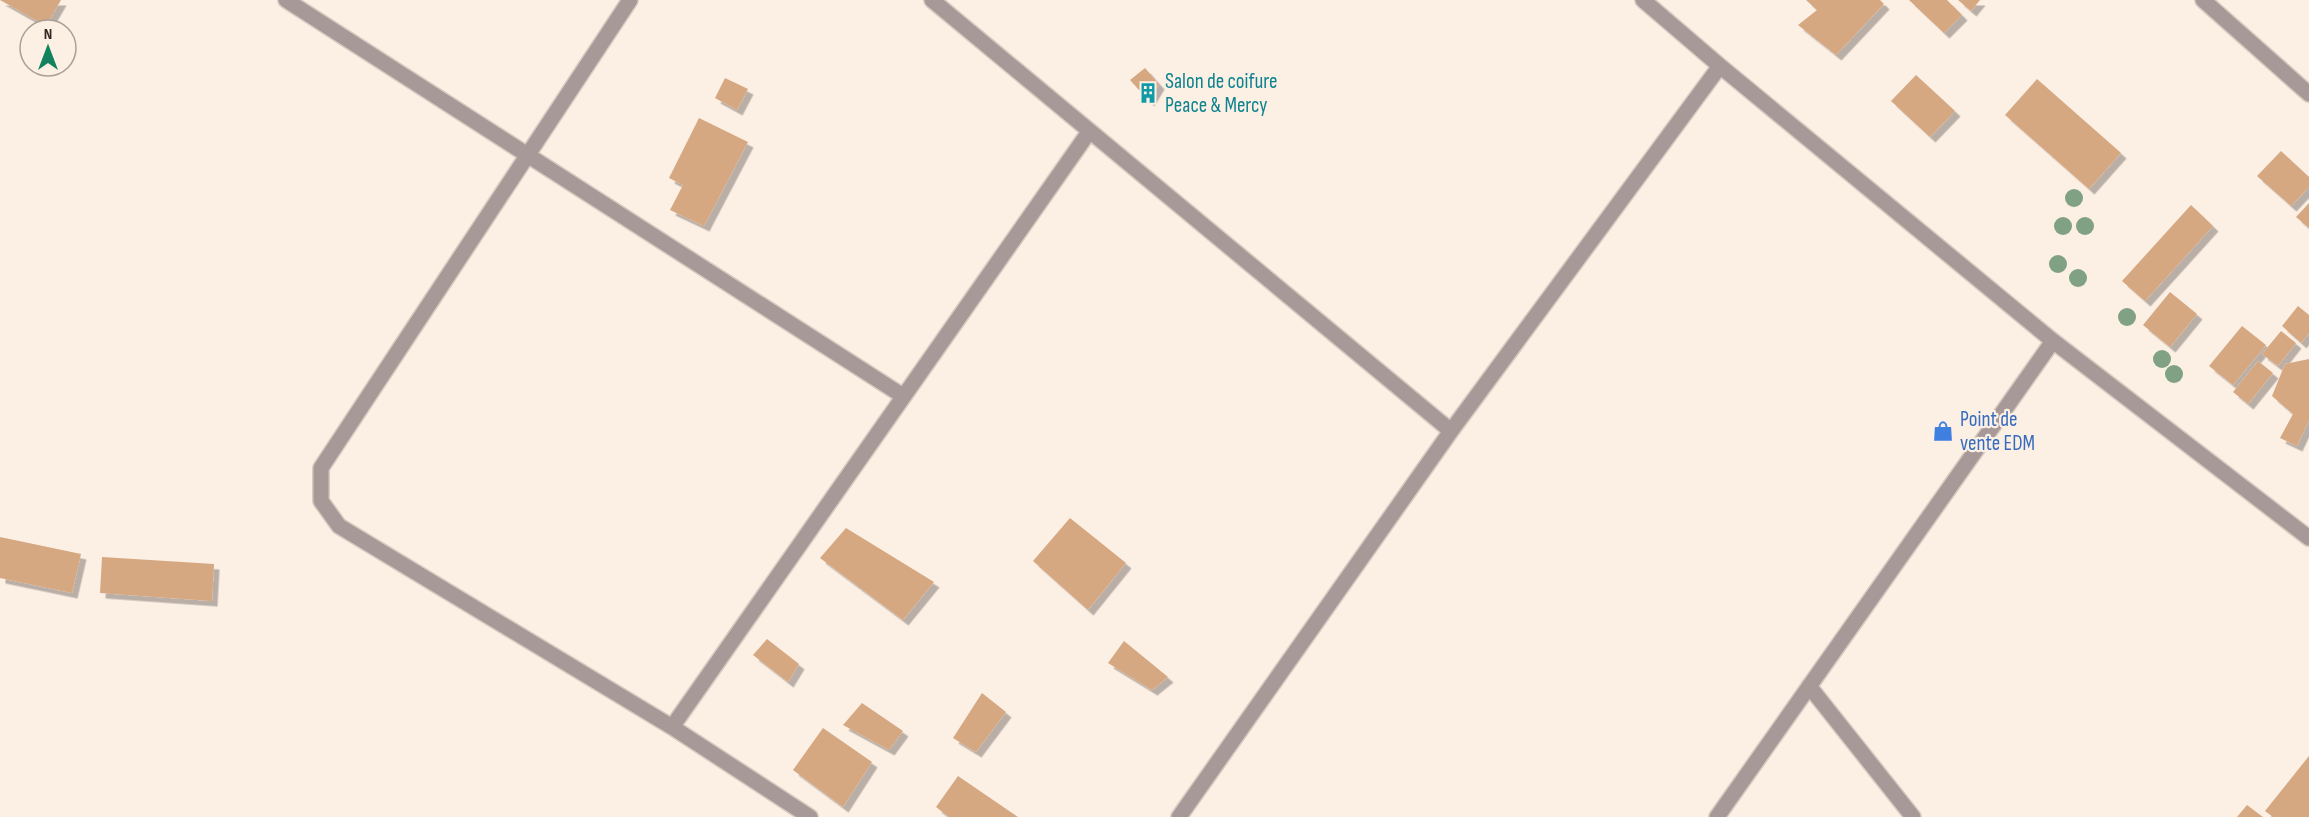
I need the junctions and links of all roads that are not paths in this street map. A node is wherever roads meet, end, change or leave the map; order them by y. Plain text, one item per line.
1 (286, 0) edge
2 (630, 0) edge
3 (932, 0) edge
4 (1643, 0) edge
5 (2203, 0) edge
6 (1720, 66) junction
7 (2309, 94) edge
8 (1089, 132) junction
9 (528, 155) junction
10 (2053, 342) junction
11 (903, 396) junction
12 (1451, 431) junction
13 (2309, 538) edge
14 (1809, 686) junction
15 (672, 727) junction
16 (810, 817) edge
17 (1179, 817) edge
18 (1717, 817) edge
19 (1913, 817) edge

1 - 9 street
2 - 9 street
3 - 8 street
4 - 6 street
5 - 7 street
6 - 10 street
6 - 12 street
8 - 11 street
8 - 12 street
9 - 11 street
9 - 15 street
10 - 13 street
10 - 14 street
11 - 15 street
12 - 17 street
14 - 18 street
14 - 19 street
15 - 16 street

